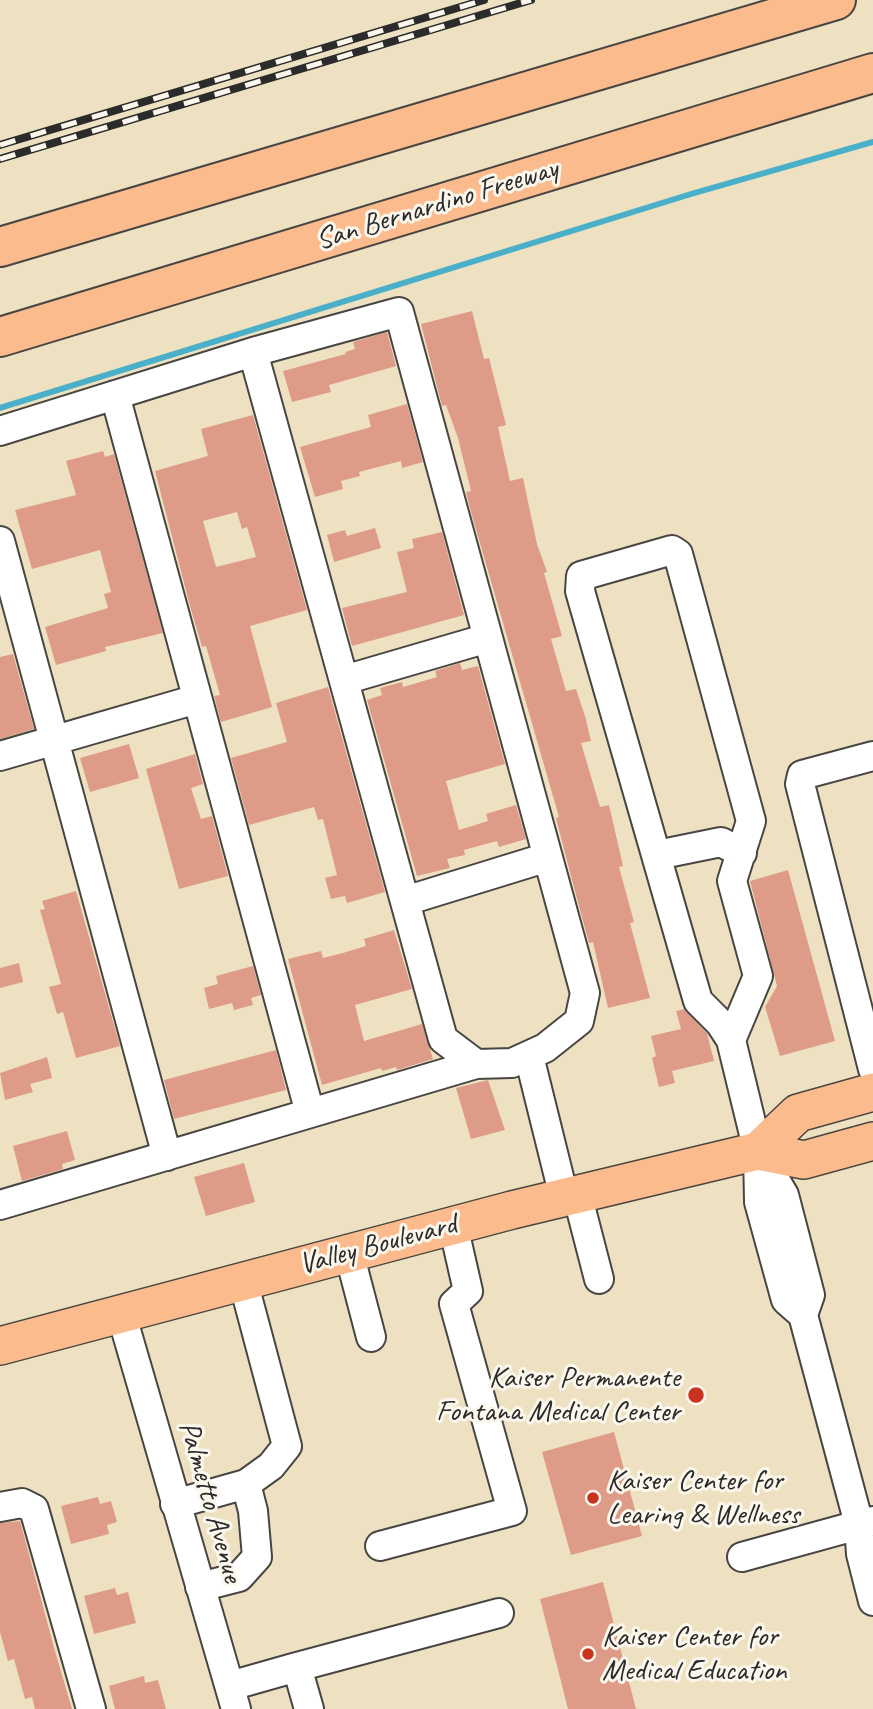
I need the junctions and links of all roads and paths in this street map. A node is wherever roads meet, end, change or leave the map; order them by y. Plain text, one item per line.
1 (755, 0) edge
2 (836, 0) edge
3 (873, 73) edge
4 (502, 98) junction
5 (0, 247) edge
6 (0, 337) edge
7 (253, 352) junction
8 (115, 395) junction
9 (0, 431) edge
10 (0, 541) edge
11 (488, 638) junction
12 (344, 680) junction
13 (197, 699) junction
14 (54, 740) junction
15 (0, 756) edge
16 (873, 756) edge
17 (742, 853) junction
18 (657, 855) junction
19 (548, 857) junction
20 (405, 901) junction
21 (731, 1040) junction
22 (529, 1056) junction
23 (476, 1064) junction
24 (873, 1069) edge
25 (873, 1092) edge
26 (310, 1113) junction
27 (873, 1141) edge
28 (758, 1150) junction
29 (167, 1156) junction
30 (570, 1196) junction
31 (0, 1205) edge
32 (453, 1225) junction
33 (349, 1253) junction
34 (599, 1279) dead end
35 (243, 1281) junction
36 (121, 1313) junction
37 (371, 1337) dead end
38 (0, 1346) edge
39 (246, 1484) junction
40 (175, 1504) junction
41 (0, 1507) edge
42 (866, 1522) edge
43 (380, 1546) dead end
44 (742, 1557) dead end
45 (200, 1587) junction
46 (873, 1601) edge
47 (499, 1613) dead end
48 (297, 1667) junction
49 (233, 1698) edge
50 (91, 1709) edge
51 (309, 1709) edge

1 - 4 highway
2 - 4 highway
3 - 6 highway, San Bernardino Freeway
4 - 5 highway
7 - 8 street
7 - 11 street
7 - 12 street
8 - 9 street
8 - 13 street
10 - 14 street
11 - 12 street
11 - 19 street
12 - 20 street
13 - 14 street
13 - 26 street
14 - 15 street
14 - 29 street
16 - 24 street
17 - 18 street
17 - 18 street
17 - 21 street
18 - 21 street
19 - 20 street
19 - 22 street
20 - 23 street
21 - 28 street
22 - 23 street
22 - 30 street
23 - 26 street
25 - 28 main road, Valley Boulevard
26 - 29 street
27 - 28 main road, Valley Boulevard
28 - 30 main road, Valley Boulevard
28 - 42 street
29 - 31 street
30 - 32 main road, Valley Boulevard
30 - 34 street
32 - 33 main road, Valley Boulevard
32 - 43 street
33 - 35 main road, Valley Boulevard
33 - 37 street
35 - 36 main road, Valley Boulevard
35 - 39 street
36 - 38 main road, Valley Boulevard
36 - 40 street, Palmetto Avenue
39 - 40 street
39 - 45 street
40 - 45 street, Palmetto Avenue
41 - 50 street
42 - 44 street
42 - 46 street
45 - 49 street, Palmetto Avenue
47 - 48 street
48 - 49 street
48 - 51 street

